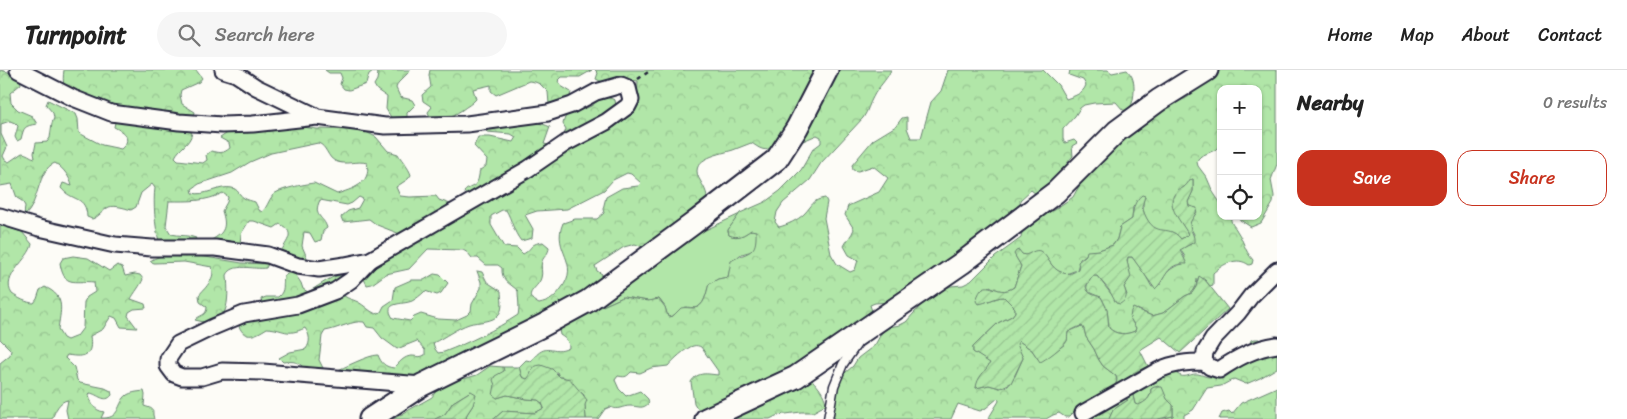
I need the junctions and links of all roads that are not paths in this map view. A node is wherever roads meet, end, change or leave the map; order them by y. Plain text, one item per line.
1 (18, 70) edge
2 (223, 70) edge
3 (827, 70) edge
4 (1207, 70) edge
5 (317, 117) junction
6 (0, 216) edge
7 (370, 260) junction
8 (1277, 270) edge
9 (870, 327) junction
10 (1277, 345) edge
11 (1204, 362) junction
12 (422, 385) junction
13 (1083, 414) dead end
14 (370, 419) edge
15 (706, 419) edge
16 (828, 419) edge

1 - 5 street
2 - 5 street
3 - 12 street
4 - 9 street
5 - 7 street
6 - 7 street
7 - 12 street
8 - 11 street
9 - 15 street
9 - 16 lane
10 - 11 street
11 - 13 street
12 - 14 street

